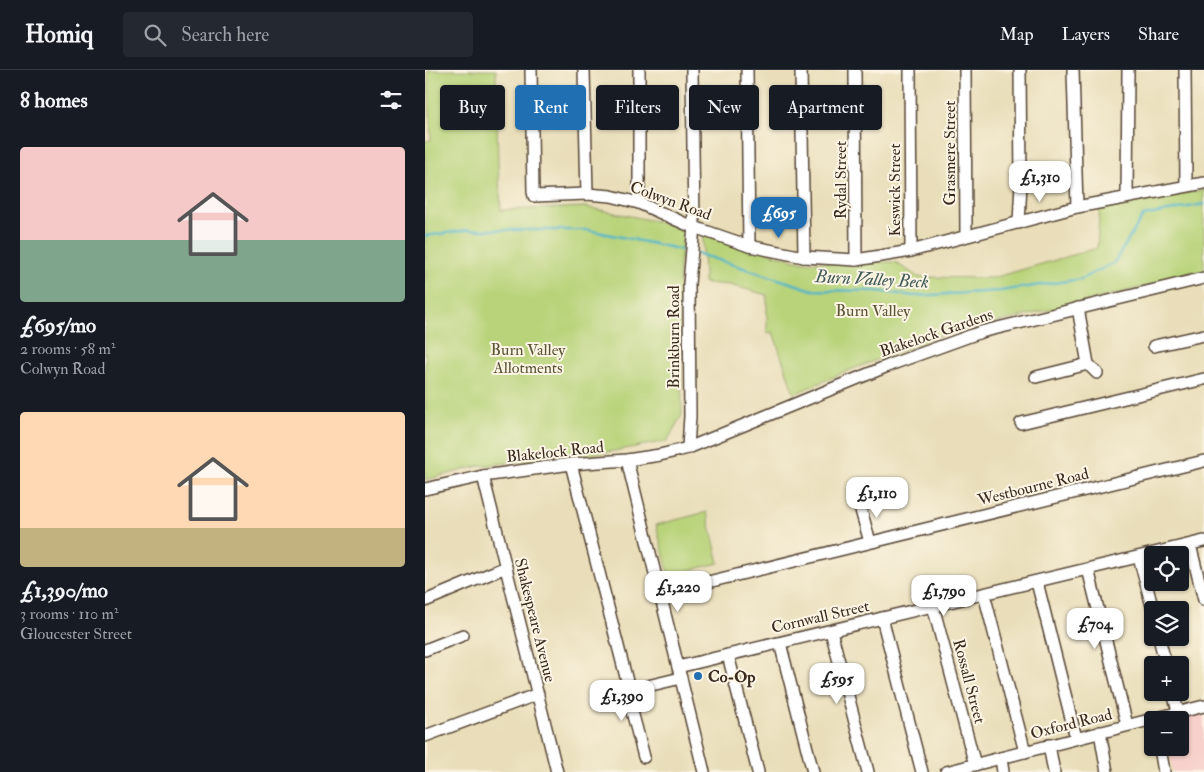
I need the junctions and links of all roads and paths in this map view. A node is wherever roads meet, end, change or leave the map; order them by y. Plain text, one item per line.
1 (531, 70) edge
2 (584, 70) edge
3 (639, 70) edge
4 (692, 70) edge
5 (747, 70) edge
6 (801, 70) edge
7 (855, 70) edge
8 (910, 70) edge
9 (965, 70) edge
10 (1020, 70) edge
11 (1073, 70) edge
12 (1128, 70) edge
13 (1185, 70) edge
14 (1190, 185) edge
15 (587, 194) junction
16 (1124, 197) junction
17 (639, 203) junction
18 (1077, 207) junction
19 (1019, 223) junction
20 (693, 226) junction
21 (966, 236) junction
22 (749, 246) junction
23 (911, 251) junction
24 (804, 257) junction
25 (856, 260) junction
26 (1204, 278) edge
27 (1078, 308) junction
28 (1204, 335) edge
29 (1154, 346) dead end
30 (1088, 364) junction
31 (1097, 373) dead end
32 (1036, 377) dead end
33 (1204, 379) edge
34 (1021, 423) dead end
35 (688, 448) junction
36 (627, 460) junction
37 (1204, 461) edge
38 (571, 464) junction
39 (483, 476) junction
40 (425, 489) edge
41 (859, 503) dead end
42 (1204, 541) edge
43 (870, 542) junction
44 (1190, 545) junction
45 (1139, 557) junction
46 (506, 567) junction
47 (1088, 569) junction
48 (1037, 582) junction
49 (659, 594) junction
50 (984, 594) junction
51 (1204, 600) edge
52 (425, 601) edge
53 (1151, 601) edge
54 (933, 606) junction
55 (882, 618) junction
56 (831, 631) junction
57 (463, 635) dead end
58 (780, 643) junction
59 (425, 650) edge
60 (728, 655) junction
61 (679, 673) junction
62 (631, 687) junction
63 (538, 694) junction
64 (1204, 706) edge
65 (1182, 711) edge
66 (1144, 721) edge
67 (1127, 725) junction
68 (1100, 732) junction
69 (425, 736) edge
70 (1076, 738) junction
71 (1049, 745) junction
72 (1025, 752) junction
73 (1161, 756) edge
74 (644, 757) dead end
75 (1001, 758) junction
76 (975, 765) junction
77 (557, 772) edge
78 (705, 772) edge
79 (758, 772) edge
80 (813, 772) edge
81 (868, 772) edge
82 (922, 772) edge
83 (947, 772) edge
84 (1003, 772) edge
85 (1053, 772) edge
86 (1107, 772) edge
87 (1164, 772) edge

1 - 15 street, Colwyn Road
2 - 15 street
3 - 17 street
4 - 20 street, Brinkburn Road
5 - 22 street
6 - 24 street
7 - 25 street, Rydal Street
8 - 23 street, Keswick Street
9 - 21 street, Grasmere Street
10 - 19 street
11 - 18 street
12 - 16 street
13 - 14 street
14 - 16 street, Colwyn Road
15 - 17 street, Colwyn Road
16 - 18 street, Colwyn Road
17 - 20 street, Colwyn Road
18 - 19 street, Colwyn Road
19 - 21 street, Colwyn Road
20 - 22 street, Colwyn Road
20 - 35 street, Brinkburn Road
21 - 23 street, Colwyn Road
22 - 24 street, Colwyn Road
23 - 25 street, Colwyn Road
24 - 25 street, Colwyn Road
26 - 27 street, Blakelock Gardens
27 - 30 street
27 - 35 street, Blakelock Gardens
28 - 29 street
30 - 31 street
30 - 32 street
33 - 34 street
35 - 36 street, Blakelock Road
36 - 38 street, Blakelock Road
36 - 49 street
37 - 43 street, Westbourne Road
38 - 39 street, Blakelock Road
38 - 62 street
39 - 40 street, Blakelock Road
39 - 46 street, Shakespeare Avenue
41 - 43 street
42 - 44 street, Cornwall Street
43 - 49 street, Westbourne Road
44 - 45 street, Cornwall Street
44 - 51 street
45 - 47 street, Cornwall Street
45 - 53 street
46 - 52 street
46 - 63 street, Shakespeare Avenue
47 - 48 street, Cornwall Street
47 - 67 street
48 - 50 street, Cornwall Street
48 - 70 street
49 - 61 street
50 - 54 street, Cornwall Street
50 - 72 street
54 - 55 street, Cornwall Street
54 - 76 street, Rossall Street
55 - 56 street, Cornwall Street
55 - 82 street
56 - 58 street, Cornwall Street
56 - 81 street
57 - 59 street
58 - 60 street, Cornwall Street
58 - 80 street
60 - 61 street, Cornwall Street
60 - 79 street
61 - 62 street, Cornwall Street
61 - 78 street
62 - 74 street
63 - 69 street
63 - 77 street, Shakespeare Avenue
64 - 65 street, Oxford Road
66 - 67 street, Oxford Road
67 - 68 street, Oxford Road
68 - 70 street, Oxford Road
68 - 86 street
70 - 71 street, Oxford Road
71 - 72 street, Oxford Road
71 - 85 street
72 - 75 street, Oxford Road
73 - 87 street
75 - 76 street, Oxford Road
75 - 84 street
76 - 83 street, Oxford Road

